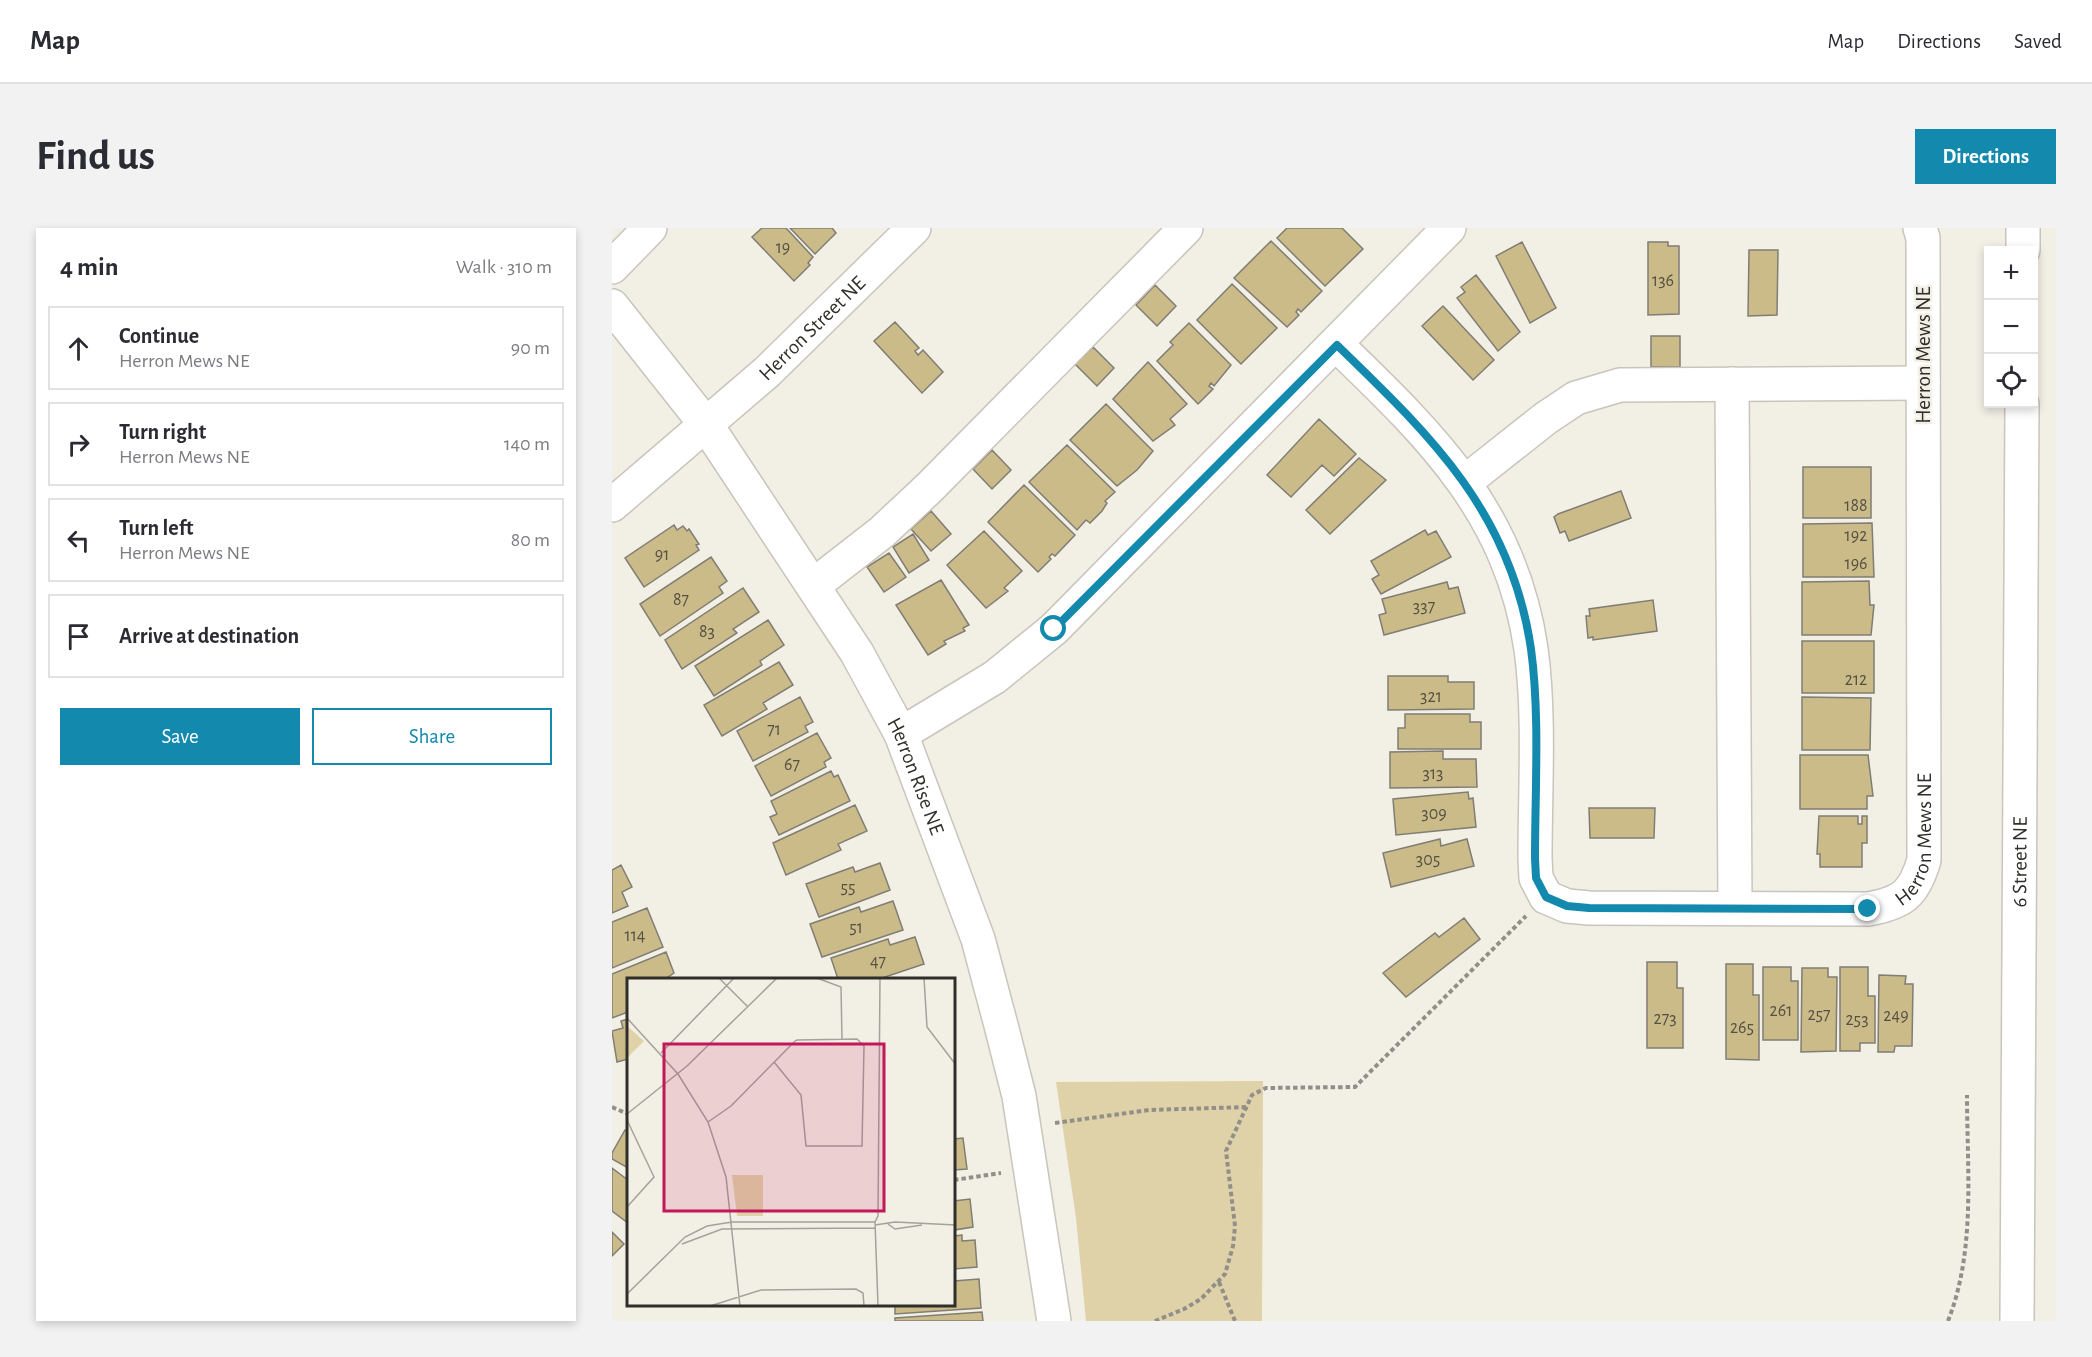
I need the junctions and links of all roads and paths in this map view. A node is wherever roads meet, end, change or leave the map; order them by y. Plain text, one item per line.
1 (650, 228) edge
2 (915, 228) edge
3 (1186, 228) edge
4 (1449, 228) edge
5 (1920, 228) edge
6 (2023, 228) edge
7 (2023, 246) edge
8 (612, 267) edge
9 (612, 306) edge
10 (1337, 345) junction
11 (1923, 383) junction
12 (1732, 384) junction
13 (2022, 408) edge
14 (707, 426) junction
15 (1465, 482) junction
16 (612, 505) edge
17 (814, 585) junction
18 (901, 734) junction
19 (1546, 897) junction
20 (1734, 908) junction
21 (1967, 1095) dead end
22 (612, 1107) edge
23 (1246, 1107) junction
24 (627, 1114) edge
25 (1024, 1127) junction
26 (1032, 1169) junction
27 (956, 1180) edge
28 (1219, 1281) junction
29 (1054, 1321) edge
30 (1155, 1321) edge
31 (1235, 1321) edge
32 (1948, 1321) edge
33 (2017, 1321) edge

1 - 8 street
2 - 14 street, Herron Street NE
3 - 17 street
4 - 10 street
5 - 11 street, Herron Mews NE
6 - 7 street
9 - 14 street, Herron Rise NE
10 - 15 street
10 - 18 street
11 - 12 street
11 - 20 street, Herron Mews NE
12 - 15 street
12 - 20 street
13 - 33 street, 6 Street NE
14 - 16 street, Herron Street NE
14 - 17 street, Herron Rise NE
15 - 19 street
17 - 18 street, Herron Rise NE
18 - 25 street, Herron Rise NE
19 - 20 street, Herron Mews NE
19 - 23 path
21 - 32 path
22 - 24 path
23 - 25 path
23 - 28 path
25 - 26 street, Herron Rise NE
26 - 27 path
26 - 29 street, Herron Rise NE
28 - 30 path
28 - 31 path

